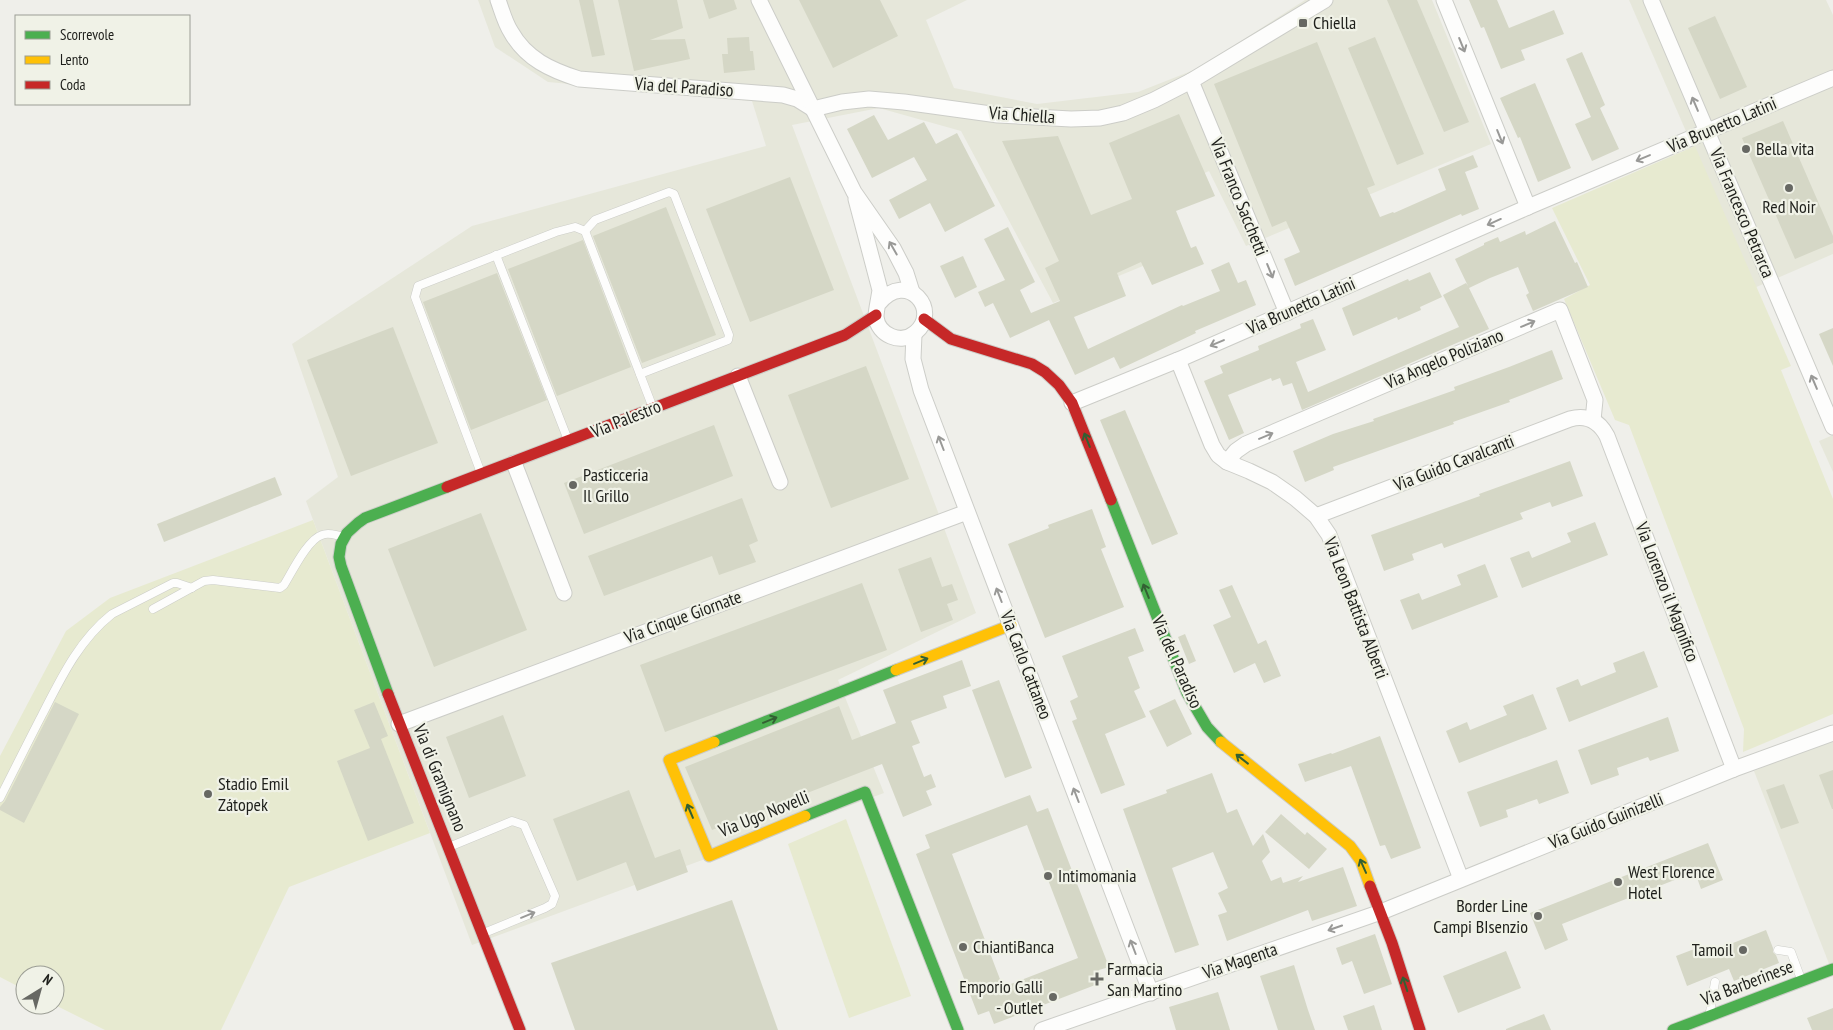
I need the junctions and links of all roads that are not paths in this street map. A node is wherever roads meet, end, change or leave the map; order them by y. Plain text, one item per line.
1 (498, 0) edge
2 (759, 0) edge
3 (1325, 0) edge
4 (1444, 0) edge
5 (1651, 0) edge
6 (1833, 78) edge
7 (1191, 81) junction
8 (813, 109) junction
9 (1707, 131) junction
10 (854, 192) junction
11 (1528, 207) junction
12 (585, 231) junction
13 (496, 255) junction
14 (912, 292) junction
15 (878, 309) junction
16 (1287, 312) junction
17 (924, 319) junction
18 (883, 331) junction
19 (847, 334) junction
20 (914, 334) junction
21 (1178, 360) junction
22 (640, 374) junction
23 (738, 376) junction
24 (1072, 403) junction
25 (653, 408) junction
26 (1593, 420) junction
27 (1833, 427) edge
28 (569, 442) junction
29 (1227, 462) junction
30 (514, 463) junction
31 (482, 474) junction
32 (780, 482) dead end
33 (967, 512) junction
34 (1316, 516) junction
35 (344, 536) junction
36 (192, 588) junction
37 (564, 592) dead end
38 (153, 609) dead end
39 (1011, 625) junction
40 (399, 724) junction
41 (1833, 733) edge
42 (1734, 769) junction
43 (0, 798) edge
44 (448, 848) junction
45 (1461, 879) junction
46 (1381, 912) junction
47 (482, 933) junction
48 (1778, 950) dead end
49 (1833, 969) edge
50 (1802, 981) junction
51 (1715, 982) dead end
52 (1151, 993) junction
53 (1710, 1016) junction
54 (520, 1030) edge
55 (958, 1030) edge
56 (1042, 1030) edge
57 (1420, 1030) edge
58 (1673, 1030) edge

1 - 8 street, Via del Paradiso
2 - 8 street
3 - 7 street, Via Chiella
4 -> 11 street
9 -> 5 street, Via Francesco Petrarca
6 - 9 street, Via Brunetto Latini
7 - 8 street, Via Chiella
7 -> 16 street, Via Franco Sacchetti
8 - 10 street
9 -> 11 street, Via Brunetto Latini
27 -> 9 street, Via Francesco Petrarca
14 -> 10 street
10 - 15 street
11 -> 16 street, Via Brunetto Latini
12 - 13 lane
12 - 22 lane
12 - 22 lane
13 - 28 lane
13 - 31 lane
14 - 15 street
14 - 17 street
15 - 18 street
15 - 19 street, Via Palestro
16 -> 21 street, Via Brunetto Latini
17 - 20 street
17 - 24 street, Via del Paradiso
18 - 19 street, Via Palestro
18 - 20 street
19 - 23 street, Via Palestro
33 -> 20 street, Via Carlo Cattaneo
21 - 24 street, Via Brunetto Latini
21 - 29 street, Via Leon Battista Alberti
22 - 25 lane
23 - 25 street, Via Palestro
23 - 32 street
46 -> 24 street, Via del Paradiso
25 - 28 street, Via Palestro
29 -> 26 street, Via Angelo Poliziano
26 - 34 street, Via Guido Cavalcanti
26 - 42 street, Via Lorenzo il Magnifico
28 - 30 street, Via Palestro
29 - 34 street, Via Leon Battista Alberti
30 - 31 street, Via Palestro
30 - 37 street
31 - 35 street, Via Palestro
39 -> 33 street, Via Carlo Cattaneo
33 - 40 street, Via Cinque Giornate
34 - 45 street, Via Leon Battista Alberti
35 - 36 lane
35 - 40 street, Via di Gramignano
36 - 38 lane
36 - 43 lane
52 -> 39 street, Via Carlo Cattaneo
55 -> 39 street, Via Ugo Novelli
40 - 44 street, Via di Gramignano
41 - 42 street, Via Guido Guinizelli
42 - 45 street, Via Guido Guinizelli
44 - 47 street, Via di Gramignano
47 -> 44 lane
45 - 46 street, Via Guido Guinizelli
46 -> 52 street, Via Magenta
57 -> 46 street, Via del Paradiso
47 - 54 street, Via di Gramignano
48 - 50 lane
49 - 50 street, Via Barberinese
50 - 53 street, Via Barberinese
51 - 53 lane
52 - 56 street, Via Magenta
53 - 58 street, Via Barberinese

